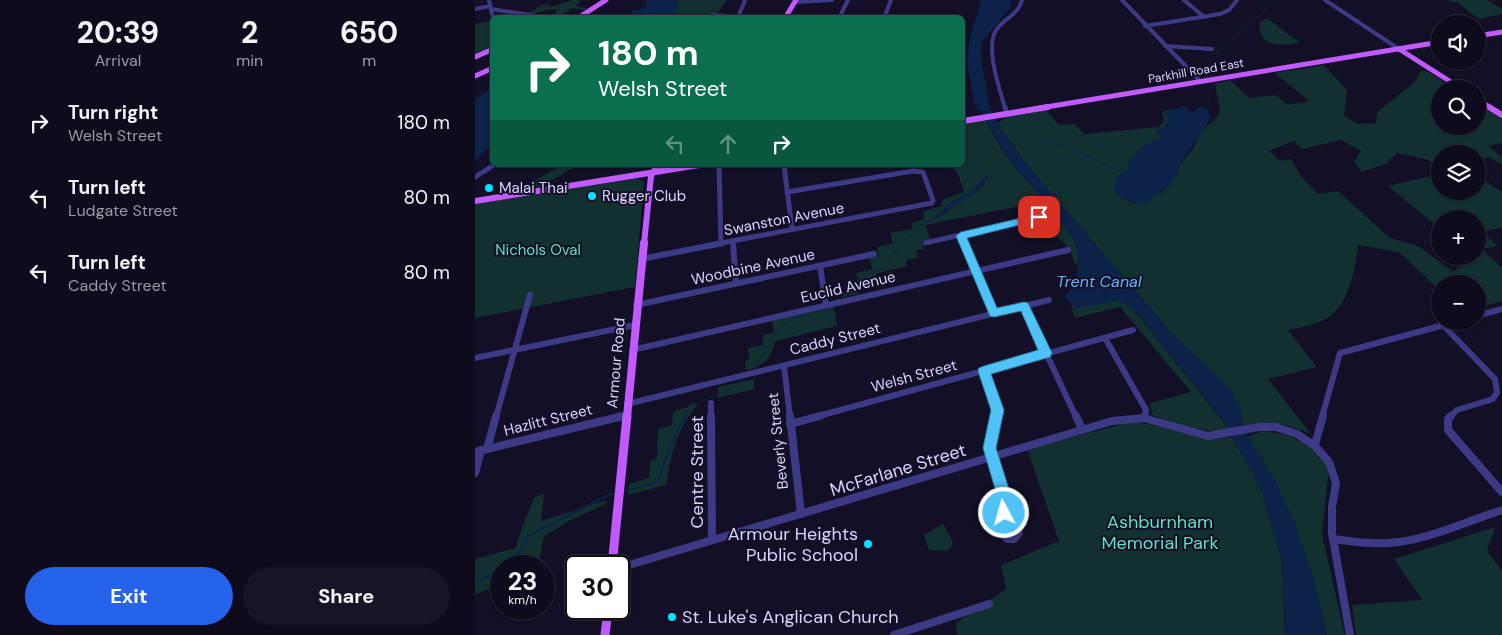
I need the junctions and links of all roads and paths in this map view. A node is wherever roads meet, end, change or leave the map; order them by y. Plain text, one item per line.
1 (489, 0) edge
2 (605, 0) edge
3 (745, 0) edge
4 (832, 0) edge
5 (848, 0) edge
6 (891, 0) edge
7 (1022, 0) edge
8 (1122, 0) edge
9 (1184, 0) edge
10 (1237, 0) edge
11 (1326, 0) edge
12 (1332, 0) edge
13 (795, 1) edge
14 (491, 8) junction
15 (475, 9) edge
16 (492, 15) edge
17 (532, 15) edge
18 (582, 15) edge
19 (739, 15) edge
20 (787, 15) edge
21 (840, 15) edge
22 (885, 15) edge
23 (1204, 16) junction
24 (1145, 26) junction
25 (1502, 32) edge
26 (1486, 35) edge
27 (1431, 44) edge
28 (1165, 46) junction
29 (1213, 49) dead end
30 (1399, 49) junction
31 (490, 50) edge
32 (475, 57) edge
33 (490, 69) edge
34 (475, 76) edge
35 (1448, 80) edge
36 (1201, 82) junction
37 (1486, 104) edge
38 (1007, 114) junction
39 (1502, 114) edge
40 (965, 121) edge
41 (491, 167) edge
42 (657, 167) edge
43 (686, 167) edge
44 (719, 167) edge
45 (784, 167) edge
46 (653, 172) junction
47 (475, 178) edge
48 (787, 192) junction
49 (475, 201) edge
50 (932, 204) joint
51 (1039, 217) dead end
52 (792, 230) junction
53 (961, 236) junction
54 (733, 241) junction
55 (925, 243) dead end
56 (721, 244) junction
57 (1068, 250) dead end
58 (875, 254) dead end
59 (641, 260) junction
60 (820, 266) junction
61 (976, 271) junction
62 (736, 283) junction
63 (530, 295) dead end
64 (1049, 300) dead end
65 (636, 305) junction
66 (826, 305) junction
67 (1024, 306) junction
68 (1502, 309) edge
69 (994, 313) junction
70 (1486, 313) edge
71 (635, 325) junction
72 (1431, 329) edge
73 (1133, 330) dead end
74 (1448, 330) edge
75 (1105, 338) junction
76 (514, 350) junction
77 (633, 350) junction
78 (1046, 353) junction
79 (475, 358) edge
80 (784, 366) junction
81 (984, 371) junction
82 (627, 404) junction
83 (711, 404) dead end
84 (627, 415) junction
85 (1144, 418) junction
86 (790, 424) junction
87 (1082, 429) junction
88 (1315, 444) junction
89 (481, 450) edge
90 (991, 458) junction
91 (475, 473) edge
92 (1502, 492) edge
93 (1006, 502) dead end
94 (1502, 510) edge
95 (801, 514) junction
96 (712, 540) junction
97 (1333, 540) junction
98 (613, 555) edge
99 (630, 565) edge
100 (989, 604) dead end
101 (607, 620) edge
102 (605, 635) edge
103 (894, 635) edge
104 (1349, 635) edge

1 - 14 street
2 - 18 main road
3 - 19 street
4 - 13 street
5 - 21 street
6 - 22 street
7 - 38 street
8 - 24 street
9 - 23 street
10 - 23 street
11 - 12 street
11 - 30 street
13 - 20 main road
14 - 15 street
14 - 16 street
14 - 17 street
23 - 24 street
24 - 28 street
25 - 26 main road
27 - 30 main road, Parkhill Road East
28 - 29 street
28 - 36 street
30 - 35 main road
30 - 36 main road, Parkhill Road East
31 - 32 main road
33 - 34 main road
36 - 38 main road, Parkhill Road East
37 - 39 main road
38 - 40 main road, Parkhill Road East
41 - 47 street
42 - 46 main road, Armour Road
43 - 46 main road
44 - 56 street
45 - 48 street
46 - 49 main road
46 - 59 main road, Armour Road
48 - 50 street
48 - 52 street
50 - 52 street, Swanston Avenue
51 - 53 street
52 - 54 street, Swanston Avenue
53 - 55 street
53 - 61 street
54 - 56 street, Swanston Avenue
54 - 62 street
56 - 59 street, Swanston Avenue
57 - 61 street, Euclid Avenue
58 - 60 street, Woodbine Avenue
59 - 65 main road, Armour Road
60 - 62 street, Woodbine Avenue
60 - 66 street
61 - 66 street, Euclid Avenue
61 - 69 street
62 - 65 street, Woodbine Avenue
63 - 76 street
64 - 67 street, Caddy Street
65 - 71 main road, Armour Road
66 - 77 street, Euclid Avenue
67 - 69 street, Caddy Street
67 - 78 street
68 - 70 street
69 - 80 street, Caddy Street
71 - 76 street
71 - 77 main road, Armour Road
72 - 88 street
73 - 75 street, Welsh Street
74 - 92 street
75 - 78 street, Welsh Street
75 - 85 street
76 - 79 street
76 - 89 street
77 - 82 main road, Armour Road
78 - 81 street, Welsh Street
78 - 87 street
80 - 82 street, Caddy Street
80 - 86 street, Beverly Street
81 - 86 street, Welsh Street
81 - 90 street
82 - 84 main road, Armour Road
83 - 96 street, Centre Street
84 - 89 street, Hazlitt Street
84 - 98 main road, Armour Road
85 - 87 street, McFarlane Street
85 - 88 street, McFarlane Street
86 - 95 street, Beverly Street
87 - 90 street, McFarlane Street
88 - 97 street, McFarlane Street
89 - 91 street
90 - 93 street
90 - 95 street, McFarlane Street
94 - 97 street
95 - 96 street, McFarlane Street
96 - 99 street, McFarlane Street
97 - 104 street, McFarlane Street
100 - 103 street
101 - 102 main road

